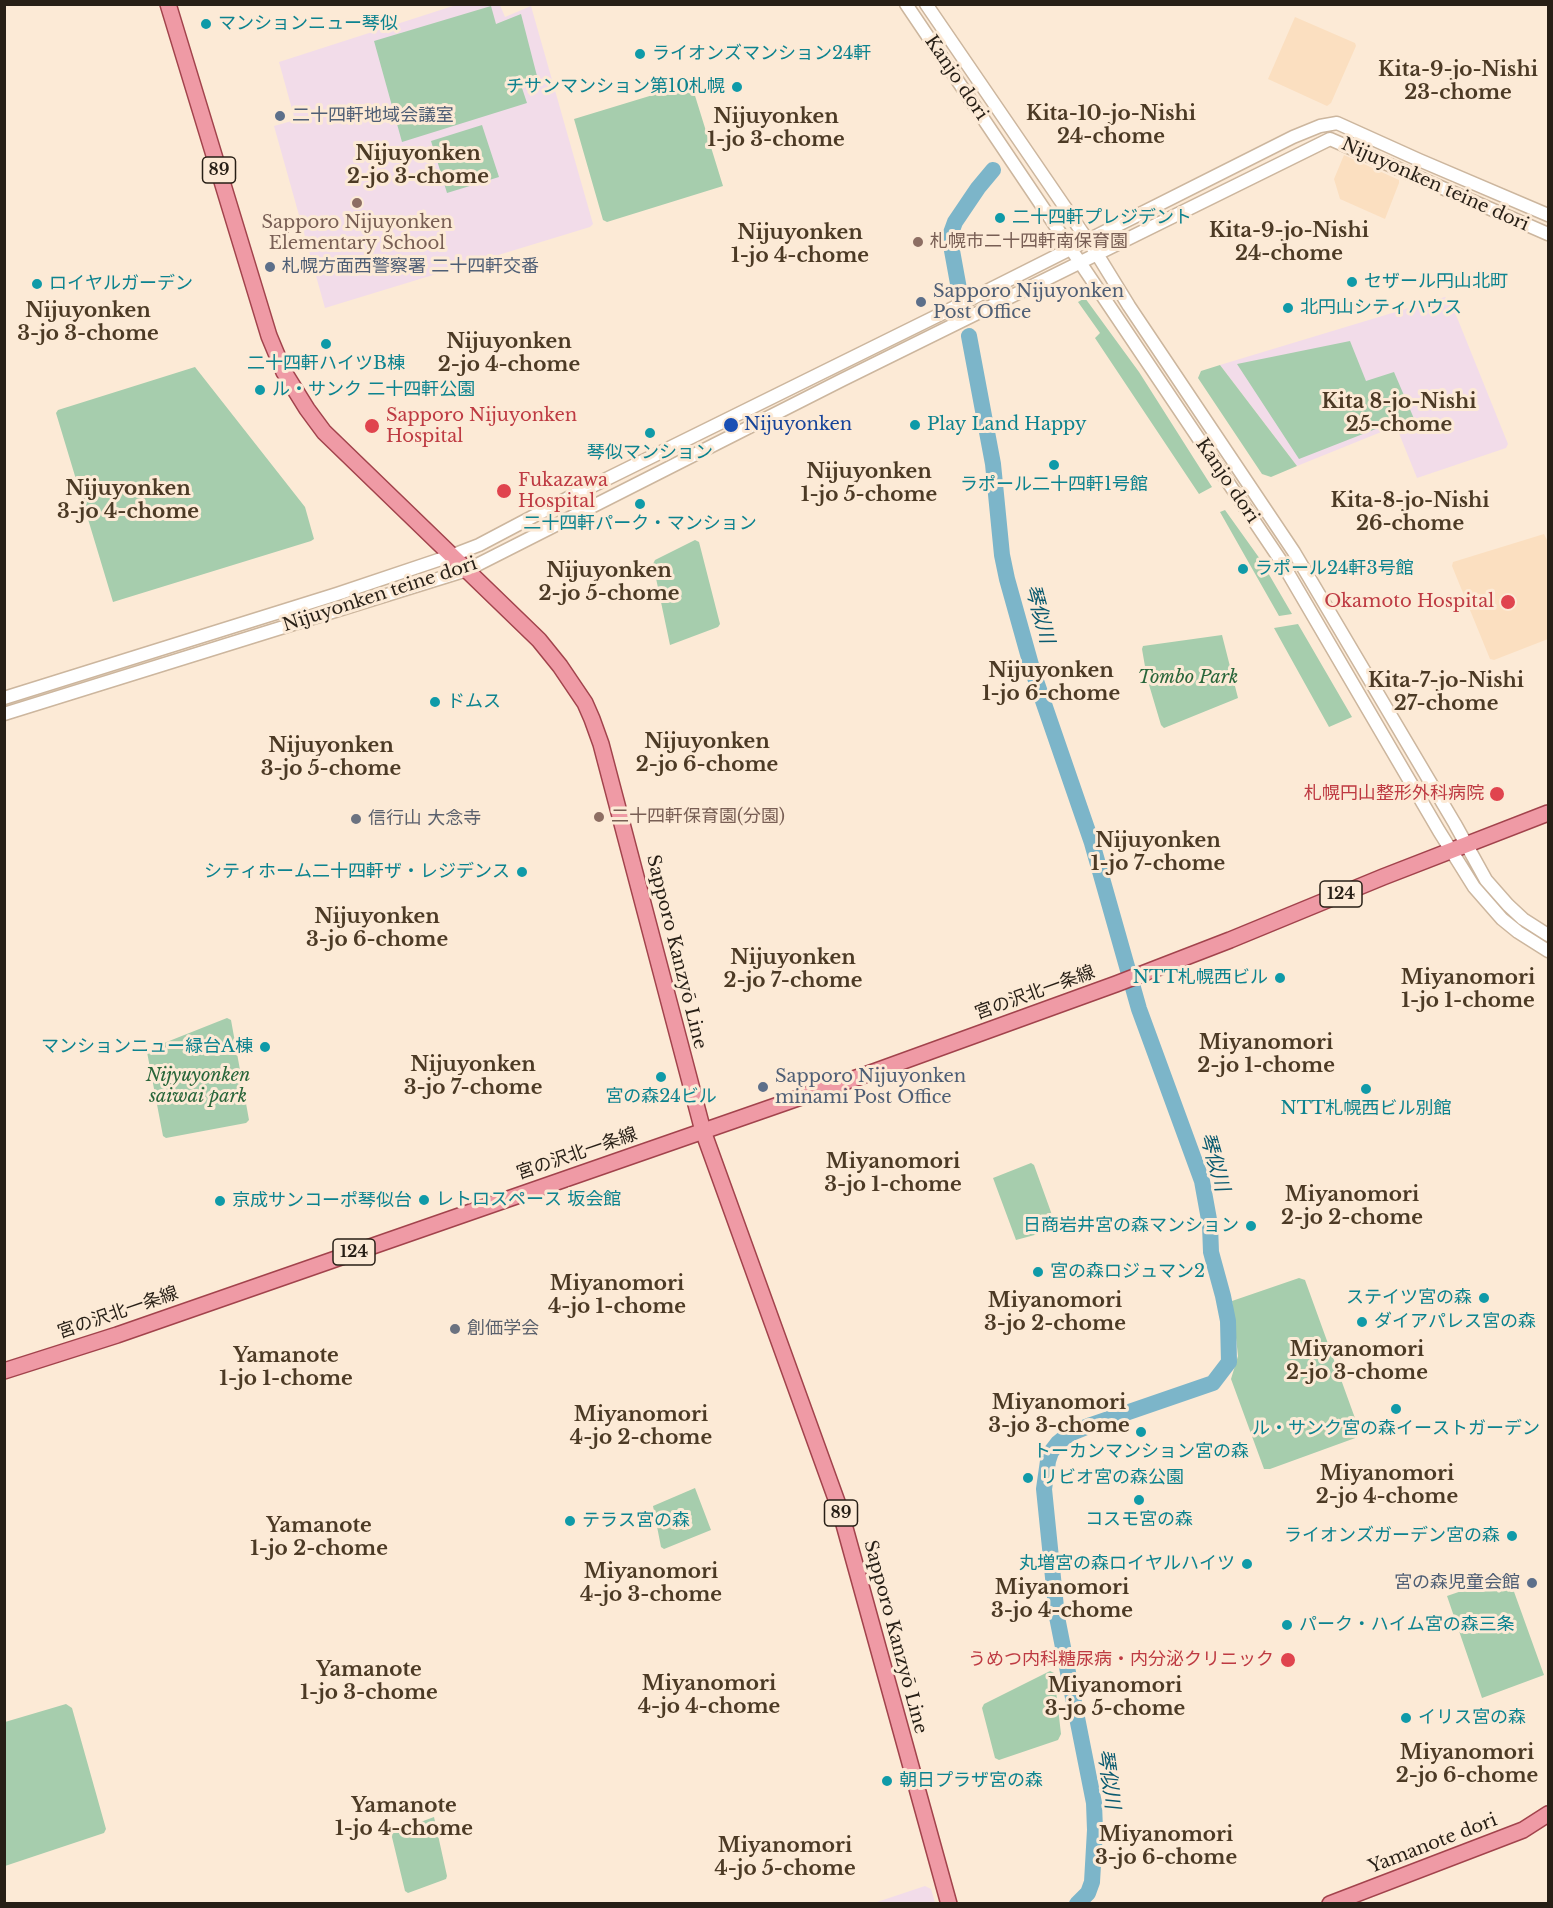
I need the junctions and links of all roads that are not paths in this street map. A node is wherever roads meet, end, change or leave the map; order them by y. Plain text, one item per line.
1 (168, 4) edge
2 (906, 4) edge
3 (926, 4) edge
4 (1548, 215) edge
5 (1548, 234) edge
6 (1088, 240) junction
7 (1071, 248) junction
8 (1097, 254) junction
9 (1080, 262) junction
10 (453, 555) junction
11 (467, 570) junction
12 (4, 698) edge
13 (4, 714) edge
14 (1548, 813) edge
15 (1466, 845) junction
16 (1451, 851) junction
17 (1548, 935) edge
18 (1548, 951) edge
19 (704, 1131) junction
20 (4, 1371) edge
21 (1548, 1814) edge
22 (949, 1904) edge
23 (1330, 1904) edge

1 - 10 main road, Sapporo Kanzyō Line / 89
2 - 7 street, Kanjo dori
3 - 6 street, Kanjo dori
4 - 6 street, Nijuyonken teine dori
5 - 8 street, Nijuyonken teine dori
6 - 7 street, Nijuyonken teine dori
6 - 8 street, Kanjo dori
7 - 9 street, Kanjo dori
7 - 10 street, Nijuyonken teine dori
8 - 9 street, Nijuyonken teine dori
8 - 15 street, Kanjo dori
9 - 11 street, Nijuyonken teine dori
9 - 16 street, Kanjo dori
10 - 11 main road, Sapporo Kanzyō Line / 89
10 - 12 street, Nijuyonken teine dori
11 - 13 street, Nijuyonken teine dori
11 - 19 main road, Sapporo Kanzyō Line / 89
14 - 15 main road, 宮の沢北一条線 / 124
15 - 16 main road, 宮の沢北一条線 / 124
15 - 17 street, Kanjo dori
16 - 18 street, Kanjo dori
16 - 19 main road, 宮の沢北一条線 / 124
19 - 20 main road, 宮の沢北一条線 / 124
19 - 22 main road, Sapporo Kanzyō Line / 89
21 - 23 main road, Yamanote dori

